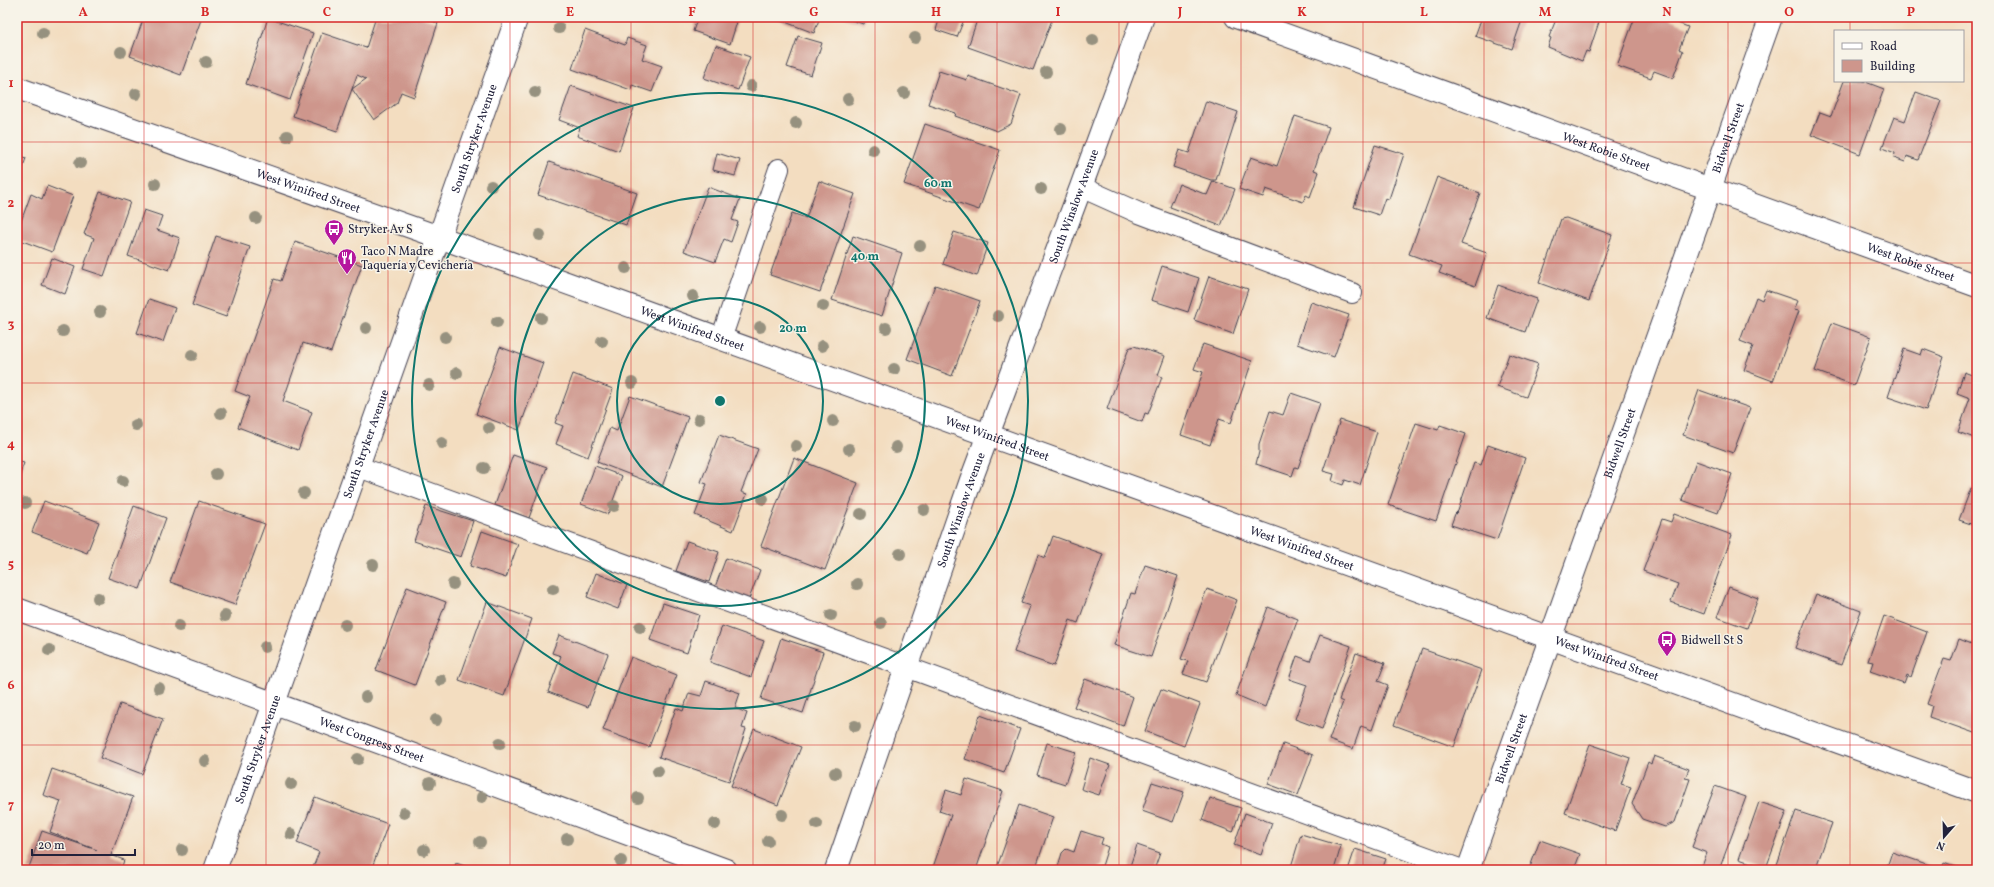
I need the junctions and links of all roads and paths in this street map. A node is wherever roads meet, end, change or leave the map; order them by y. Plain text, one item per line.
1 (517, 17) edge
2 (1143, 17) edge
3 (1236, 17) edge
4 (1771, 17) edge
5 (17, 88) edge
6 (779, 169) dead end
7 (1081, 188) junction
8 (1710, 189) junction
9 (439, 237) junction
10 (1977, 286) edge
11 (1352, 293) dead end
12 (720, 339) junction
13 (989, 436) junction
14 (358, 467) junction
15 (17, 609) edge
16 (1550, 639) junction
17 (907, 666) junction
18 (274, 703) junction
19 (1977, 792) edge
20 (214, 870) edge
21 (726, 870) edge
22 (836, 870) edge
23 (1462, 870) edge
24 (1468, 870) edge

1 - 9 street, South Stryker Avenue
2 - 7 street, South Winslow Avenue
3 - 8 street, West Robie Street
4 - 8 street, Bidwell Street
5 - 9 street, West Winifred Street
6 - 12 lane
7 - 11 lane
7 - 13 street, South Winslow Avenue
8 - 10 street, West Robie Street
8 - 16 street, Bidwell Street
9 - 12 street, West Winifred Street
9 - 14 street, South Stryker Avenue
12 - 13 street, West Winifred Street
13 - 16 street, West Winifred Street
13 - 17 street, South Winslow Avenue
14 - 17 lane
14 - 18 street, South Stryker Avenue
15 - 18 street, West Congress Street
16 - 19 street, West Winifred Street
16 - 24 street, Bidwell Street
17 - 22 street, South Winslow Avenue
17 - 23 lane
18 - 20 street, South Stryker Avenue
18 - 21 street, West Congress Street

